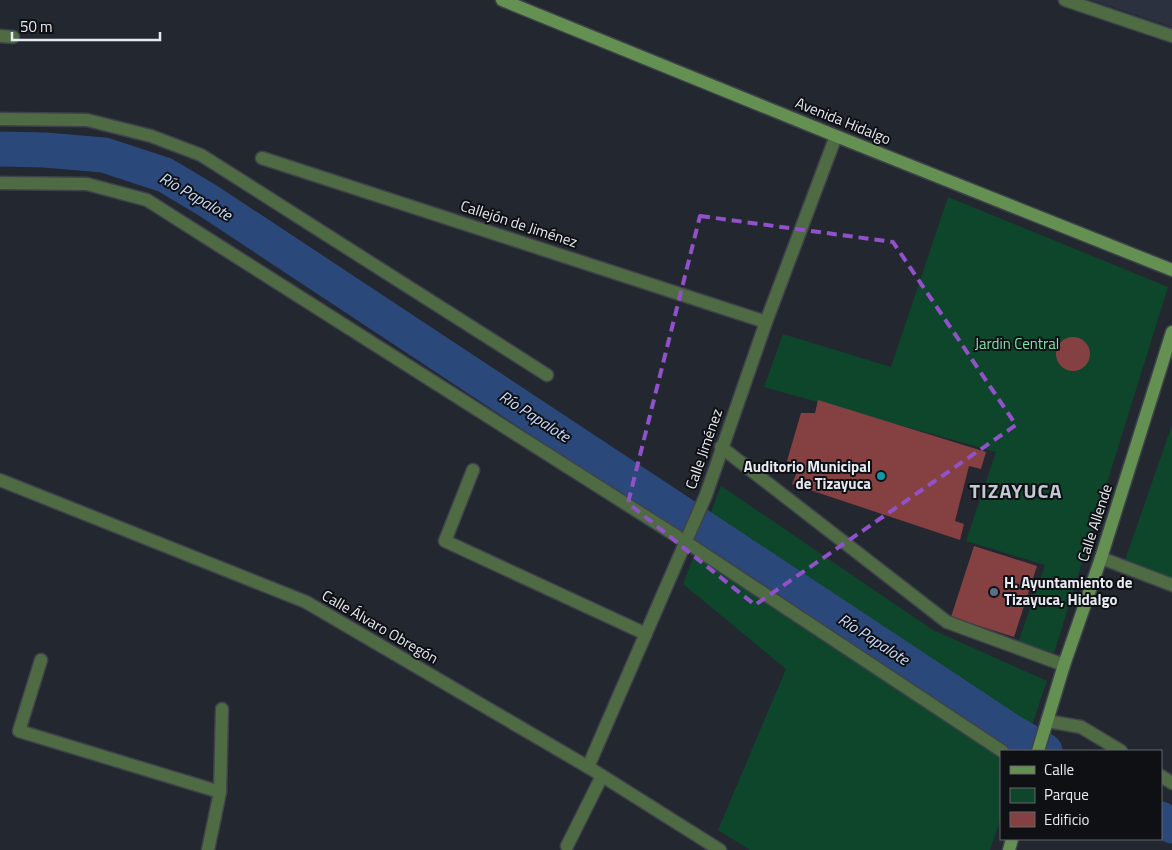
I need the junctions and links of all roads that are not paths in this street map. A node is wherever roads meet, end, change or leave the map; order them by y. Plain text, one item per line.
1 (502, 0) edge
2 (1065, 0) edge
3 (1172, 36) edge
4 (0, 118) edge
5 (836, 136) junction
6 (262, 158) dead end
7 (0, 183) edge
8 (1172, 270) edge
9 (766, 322) junction
10 (1172, 332) edge
11 (547, 375) dead end
12 (721, 447) junction
13 (473, 470) dead end
14 (0, 480) edge
15 (686, 542) junction
16 (1101, 558) junction
17 (1172, 585) edge
18 (646, 634) junction
19 (40, 660) dead end
20 (1064, 665) junction
21 (222, 709) dead end
22 (1047, 721) junction
23 (1000, 750) edge
24 (1038, 750) edge
25 (1119, 750) edge
26 (588, 767) junction
27 (602, 776) junction
28 (220, 792) junction
29 (567, 846) dead end
30 (208, 850) edge
31 (720, 850) edge

1 - 5 street, Avenida Hidalgo
2 - 3 street
4 - 11 street
5 - 8 street, Avenida Hidalgo
5 - 9 street, Calle Jiménez
6 - 9 street, Callejón de Jiménez
7 - 15 street
9 - 12 street, Calle Jiménez
10 - 16 street, Calle Allende
12 - 15 street, Calle Jiménez
12 - 20 street
13 - 18 street
14 - 26 street, Calle Álvaro Obregón
15 - 18 street, Calle Jiménez
15 - 23 street
16 - 17 street
16 - 20 street, Calle Allende
18 - 26 street, Calle Jiménez
19 - 28 street
20 - 22 street, Calle Allende
21 - 28 street
22 - 24 street, Calle Allende
22 - 25 street
26 - 27 street, Calle Álvaro Obregón
27 - 29 street
27 - 31 street, Calle Álvaro Obregón
28 - 30 street

